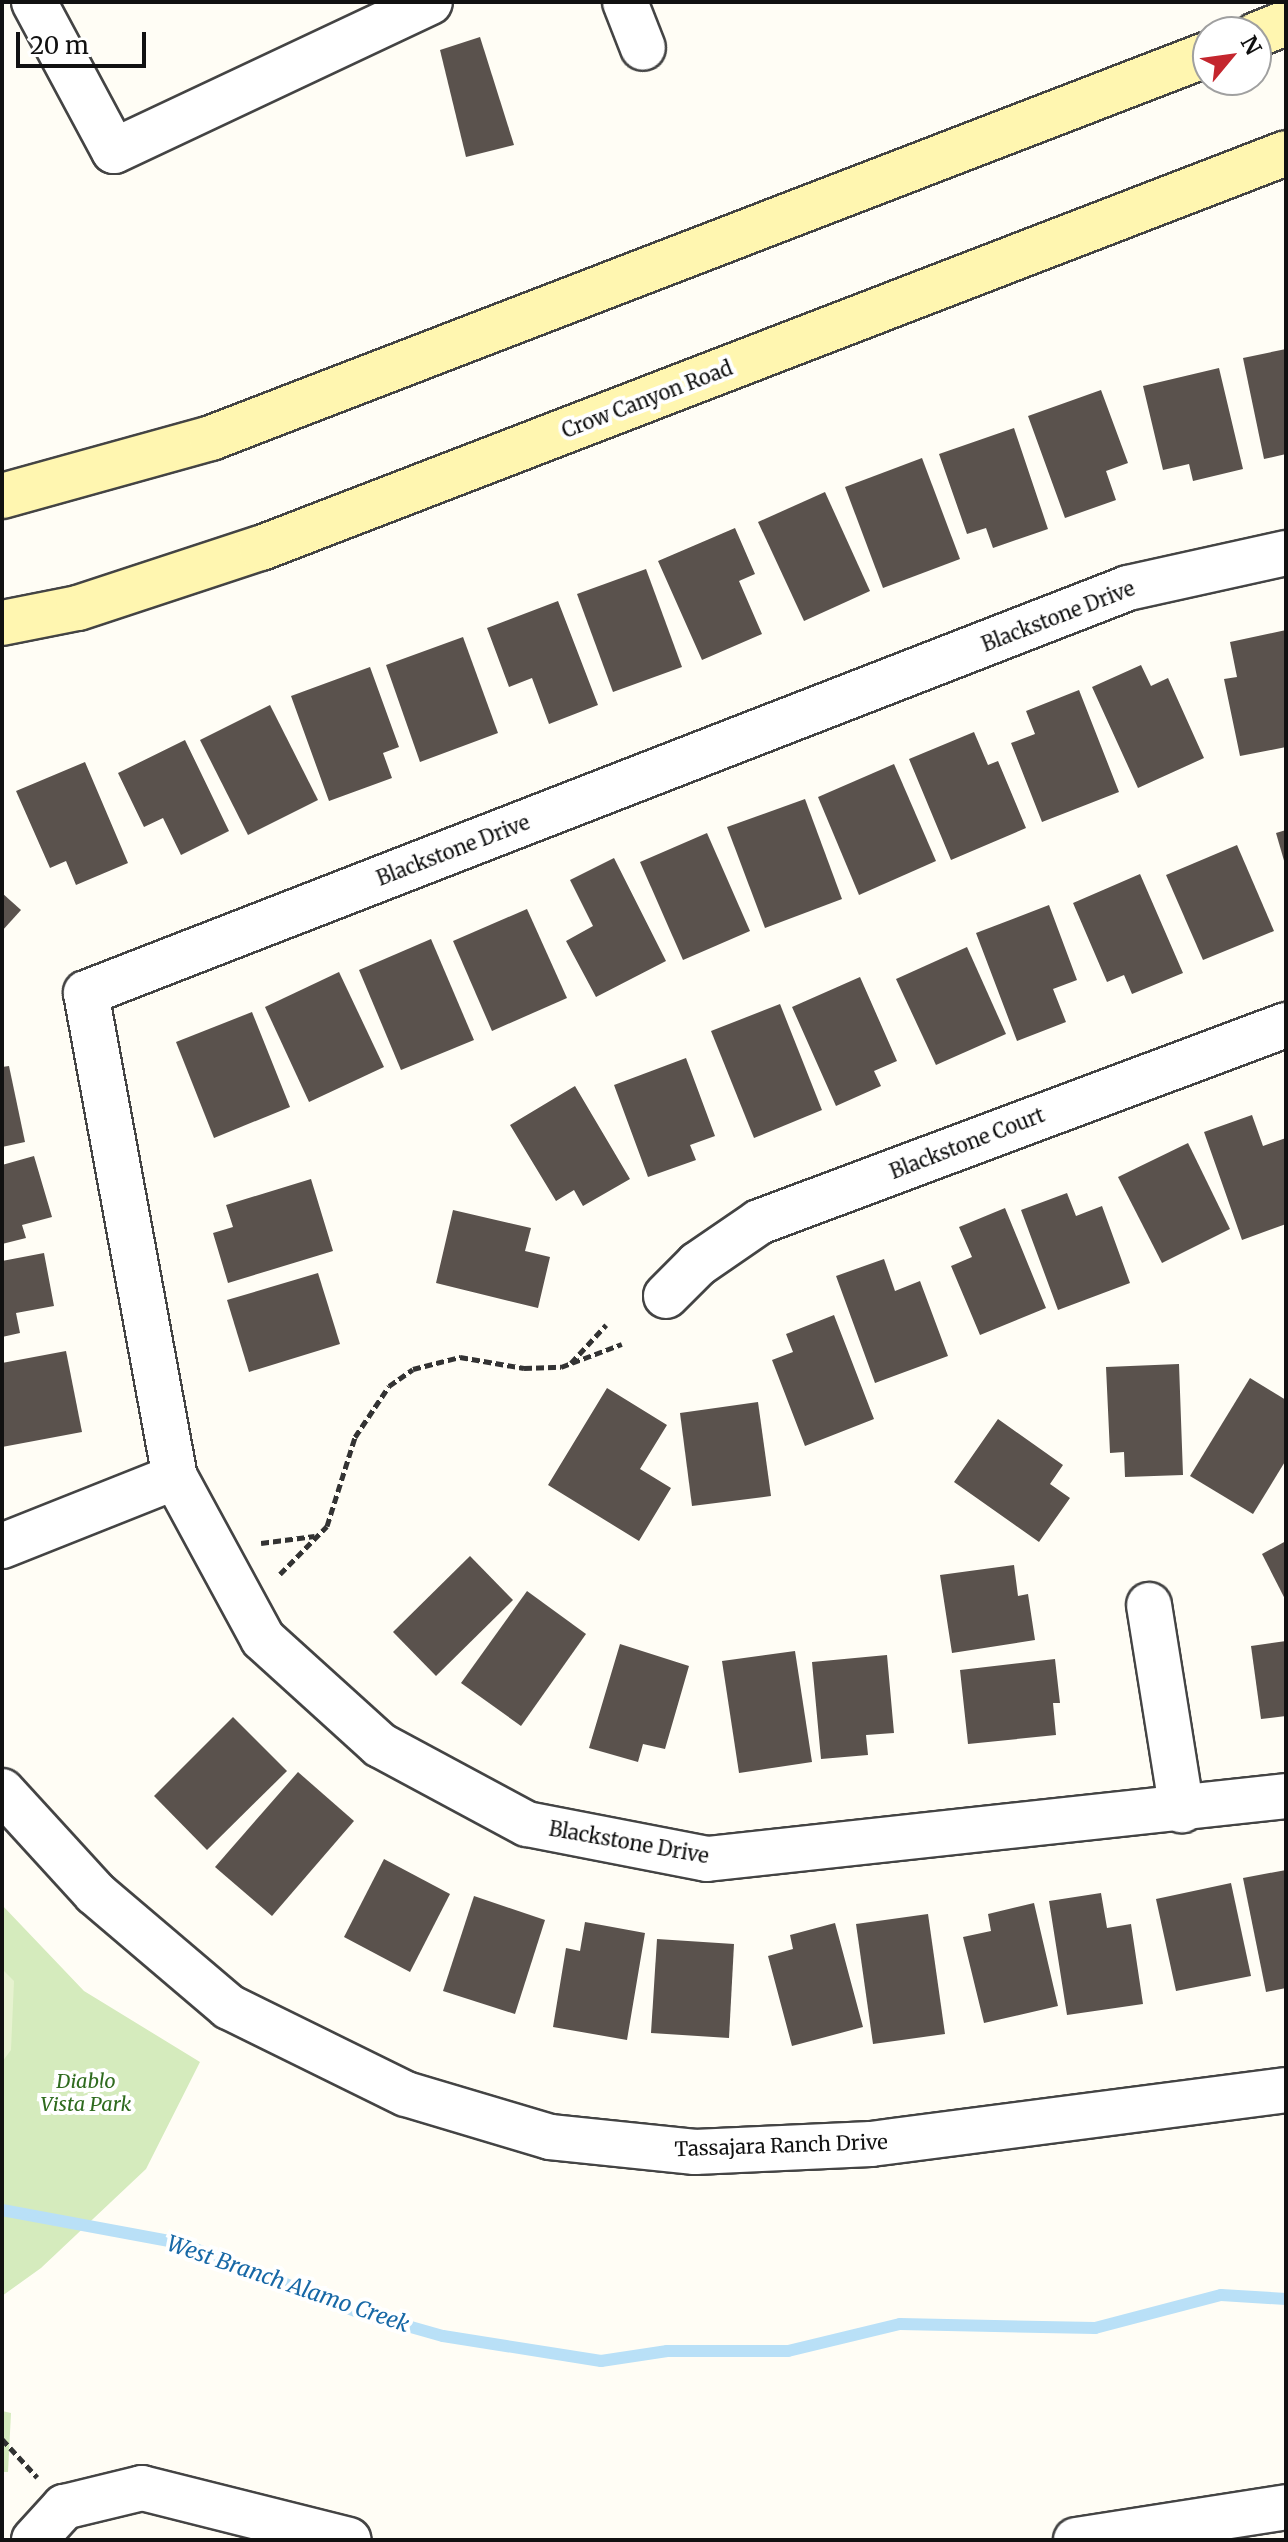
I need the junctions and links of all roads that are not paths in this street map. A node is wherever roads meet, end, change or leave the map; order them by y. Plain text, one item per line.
1 (34, 2) edge
2 (430, 2) edge
3 (625, 2) edge
4 (643, 48) dead end
5 (1192, 60) edge
6 (1286, 153) edge
7 (2, 496) edge
8 (1286, 553) edge
9 (2, 623) edge
10 (1286, 1025) edge
11 (666, 1296) dead end
12 (175, 1477) junction
13 (2, 1546) edge
14 (1149, 1605) dead end
15 (2, 1791) edge
16 (1286, 1796) edge
17 (1182, 1810) junction
18 (1286, 2090) edge
19 (1286, 2507) edge
20 (34, 2540) edge
21 (349, 2540) edge
22 (1076, 2540) edge

1 - 2 street
3 - 4 street
5 - 7 main road
6 - 9 main road, Crow Canyon Road
8 - 12 street, Blackstone Drive
10 - 11 street, Blackstone Court
12 - 13 street
12 - 17 street, Blackstone Drive
14 - 17 street
15 - 18 street, Tassajara Ranch Drive
16 - 17 street, Blackstone Drive
19 - 22 street
20 - 21 street

